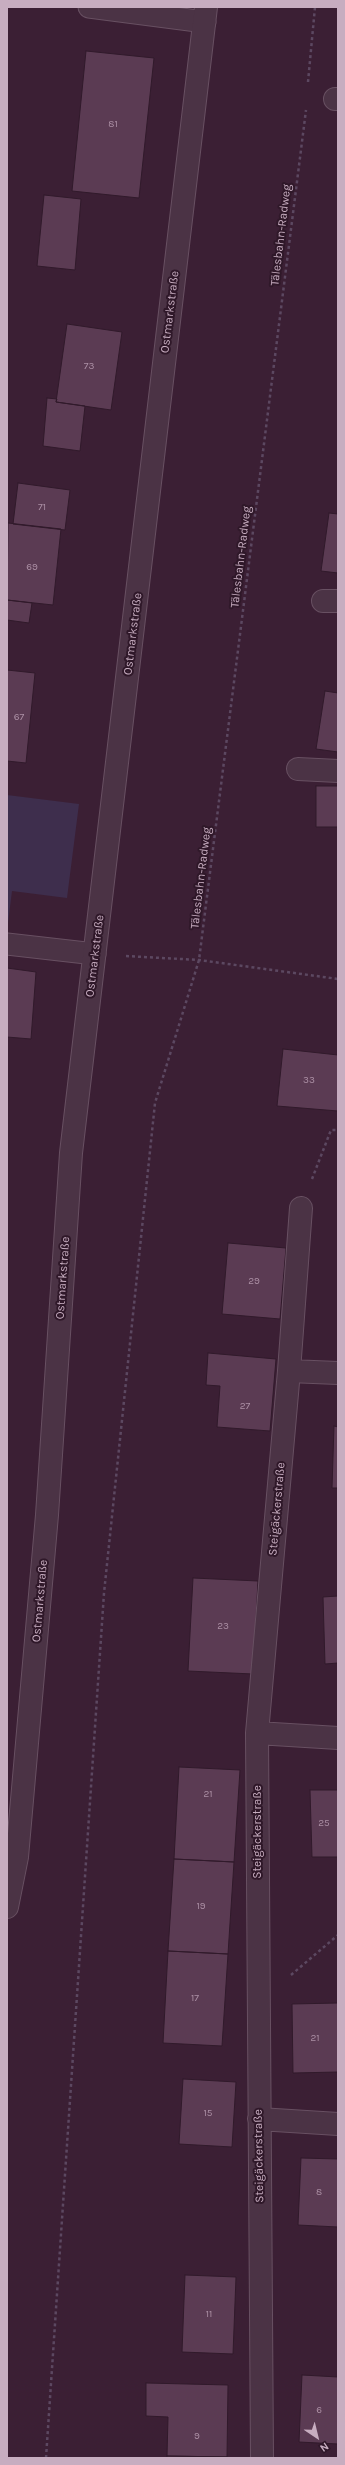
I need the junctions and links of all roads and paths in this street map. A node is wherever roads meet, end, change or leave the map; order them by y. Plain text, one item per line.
1 (89, 7) edge
2 (315, 7) edge
3 (205, 14) edge
4 (308, 85) dead end
5 (306, 108) dead end
6 (298, 769) dead end
7 (338, 770) edge
8 (7, 944) edge
9 (95, 954) junction
10 (199, 960) junction
11 (338, 979) edge
12 (338, 1130) edge
13 (301, 1208) joint
14 (290, 1371) junction
15 (338, 1373) edge
16 (257, 1733) junction
17 (338, 1738) edge
18 (7, 1907) edge
19 (338, 1935) edge
20 (259, 2003) junction
21 (259, 2119) junction
22 (338, 2124) edge
23 (46, 2458) edge
24 (262, 2458) edge

1 - 3 lane
2 - 4 path
3 - 9 street, Ostmarkstraße
5 - 10 path, Tälesbahn-Radweg
6 - 7 street
8 - 9 lane
9 - 10 path
9 - 18 street, Ostmarkstraße
10 - 11 path
10 - 23 path, Tälesbahn-Radweg
12 - 13 path
13 - 14 street, Steigäckerstraße
14 - 15 street
14 - 16 street, Steigäckerstraße
16 - 17 street
16 - 20 street, Steigäckerstraße
19 - 20 path
20 - 21 street, Steigäckerstraße
21 - 22 street
21 - 24 street, Steigäckerstraße

